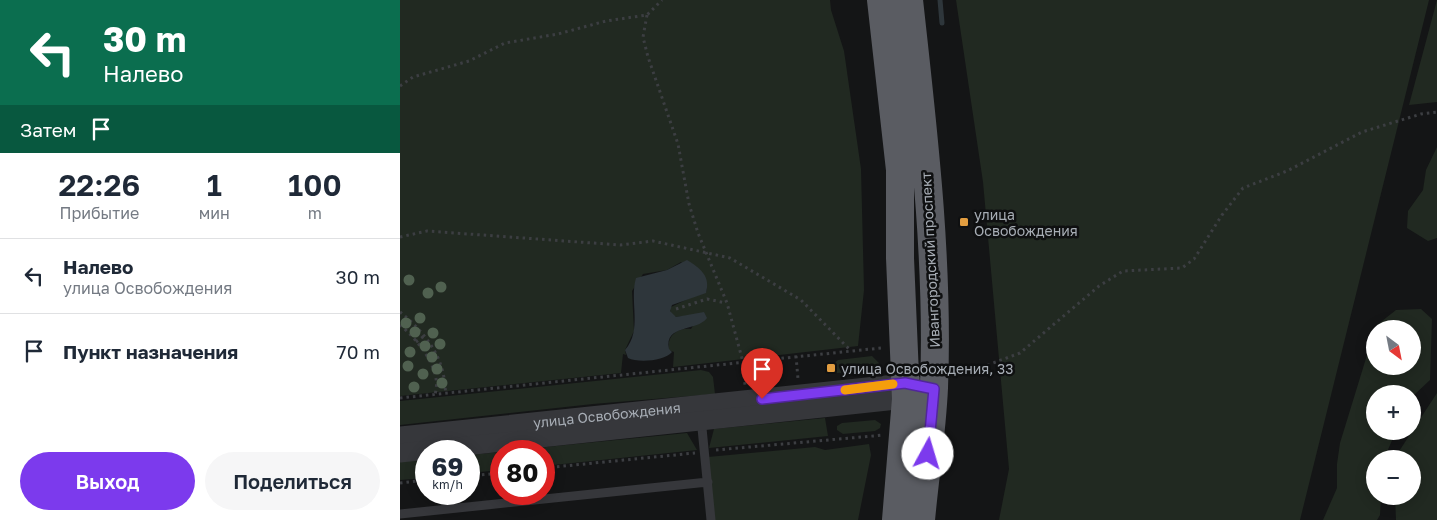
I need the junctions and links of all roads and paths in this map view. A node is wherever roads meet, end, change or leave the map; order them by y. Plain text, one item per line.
1 (662, 0) edge
2 (881, 0) edge
3 (909, 0) edge
4 (647, 15) junction
5 (400, 86) edge
6 (1437, 112) edge
7 (400, 237) edge
8 (704, 253) junction
9 (727, 303) junction
10 (676, 309) dead end
11 (400, 312) edge
12 (400, 325) edge
13 (424, 336) junction
14 (416, 342) junction
15 (881, 348) dead end
16 (851, 351) junction
17 (796, 356) junction
18 (770, 359) junction
19 (743, 362) junction
20 (955, 368) dead end
21 (798, 379) dead end
22 (772, 382) dead end
23 (745, 385) dead end
24 (934, 389) junction
25 (906, 391) junction
26 (446, 394) junction
27 (435, 395) junction
28 (400, 398) edge
29 (700, 414) junction
30 (400, 436) edge
31 (400, 453) edge
32 (415, 481) edge
33 (708, 482) junction
34 (400, 483) edge
35 (400, 514) edge
36 (711, 520) edge
37 (896, 520) edge
38 (921, 520) edge

1 - 4 path
2 - 25 highway, Ивангородский проспект
3 - 24 highway, Ивангородский проспект
4 - 5 path
4 - 8 path
6 - 20 path
7 - 8 path
8 - 9 path
8 - 16 path
9 - 10 path
9 - 19 path
11 - 13 path
12 - 14 path
13 - 14 path
13 - 26 path
14 - 27 path
15 - 16 path
16 - 17 path
17 - 18 path
17 - 21 path
18 - 19 path
18 - 22 path
19 - 23 path
19 - 26 path
24 - 25 street, улица Освобождения
24 - 38 highway, Ивангородский проспект
25 - 29 street, улица Освобождения
25 - 37 highway, Ивангородский проспект
26 - 27 path
27 - 28 path
29 - 30 street, улица Освобождения
29 - 31 street, улица Освобождения
29 - 33 lane
32 - 34 path
33 - 35 lane
33 - 36 lane

